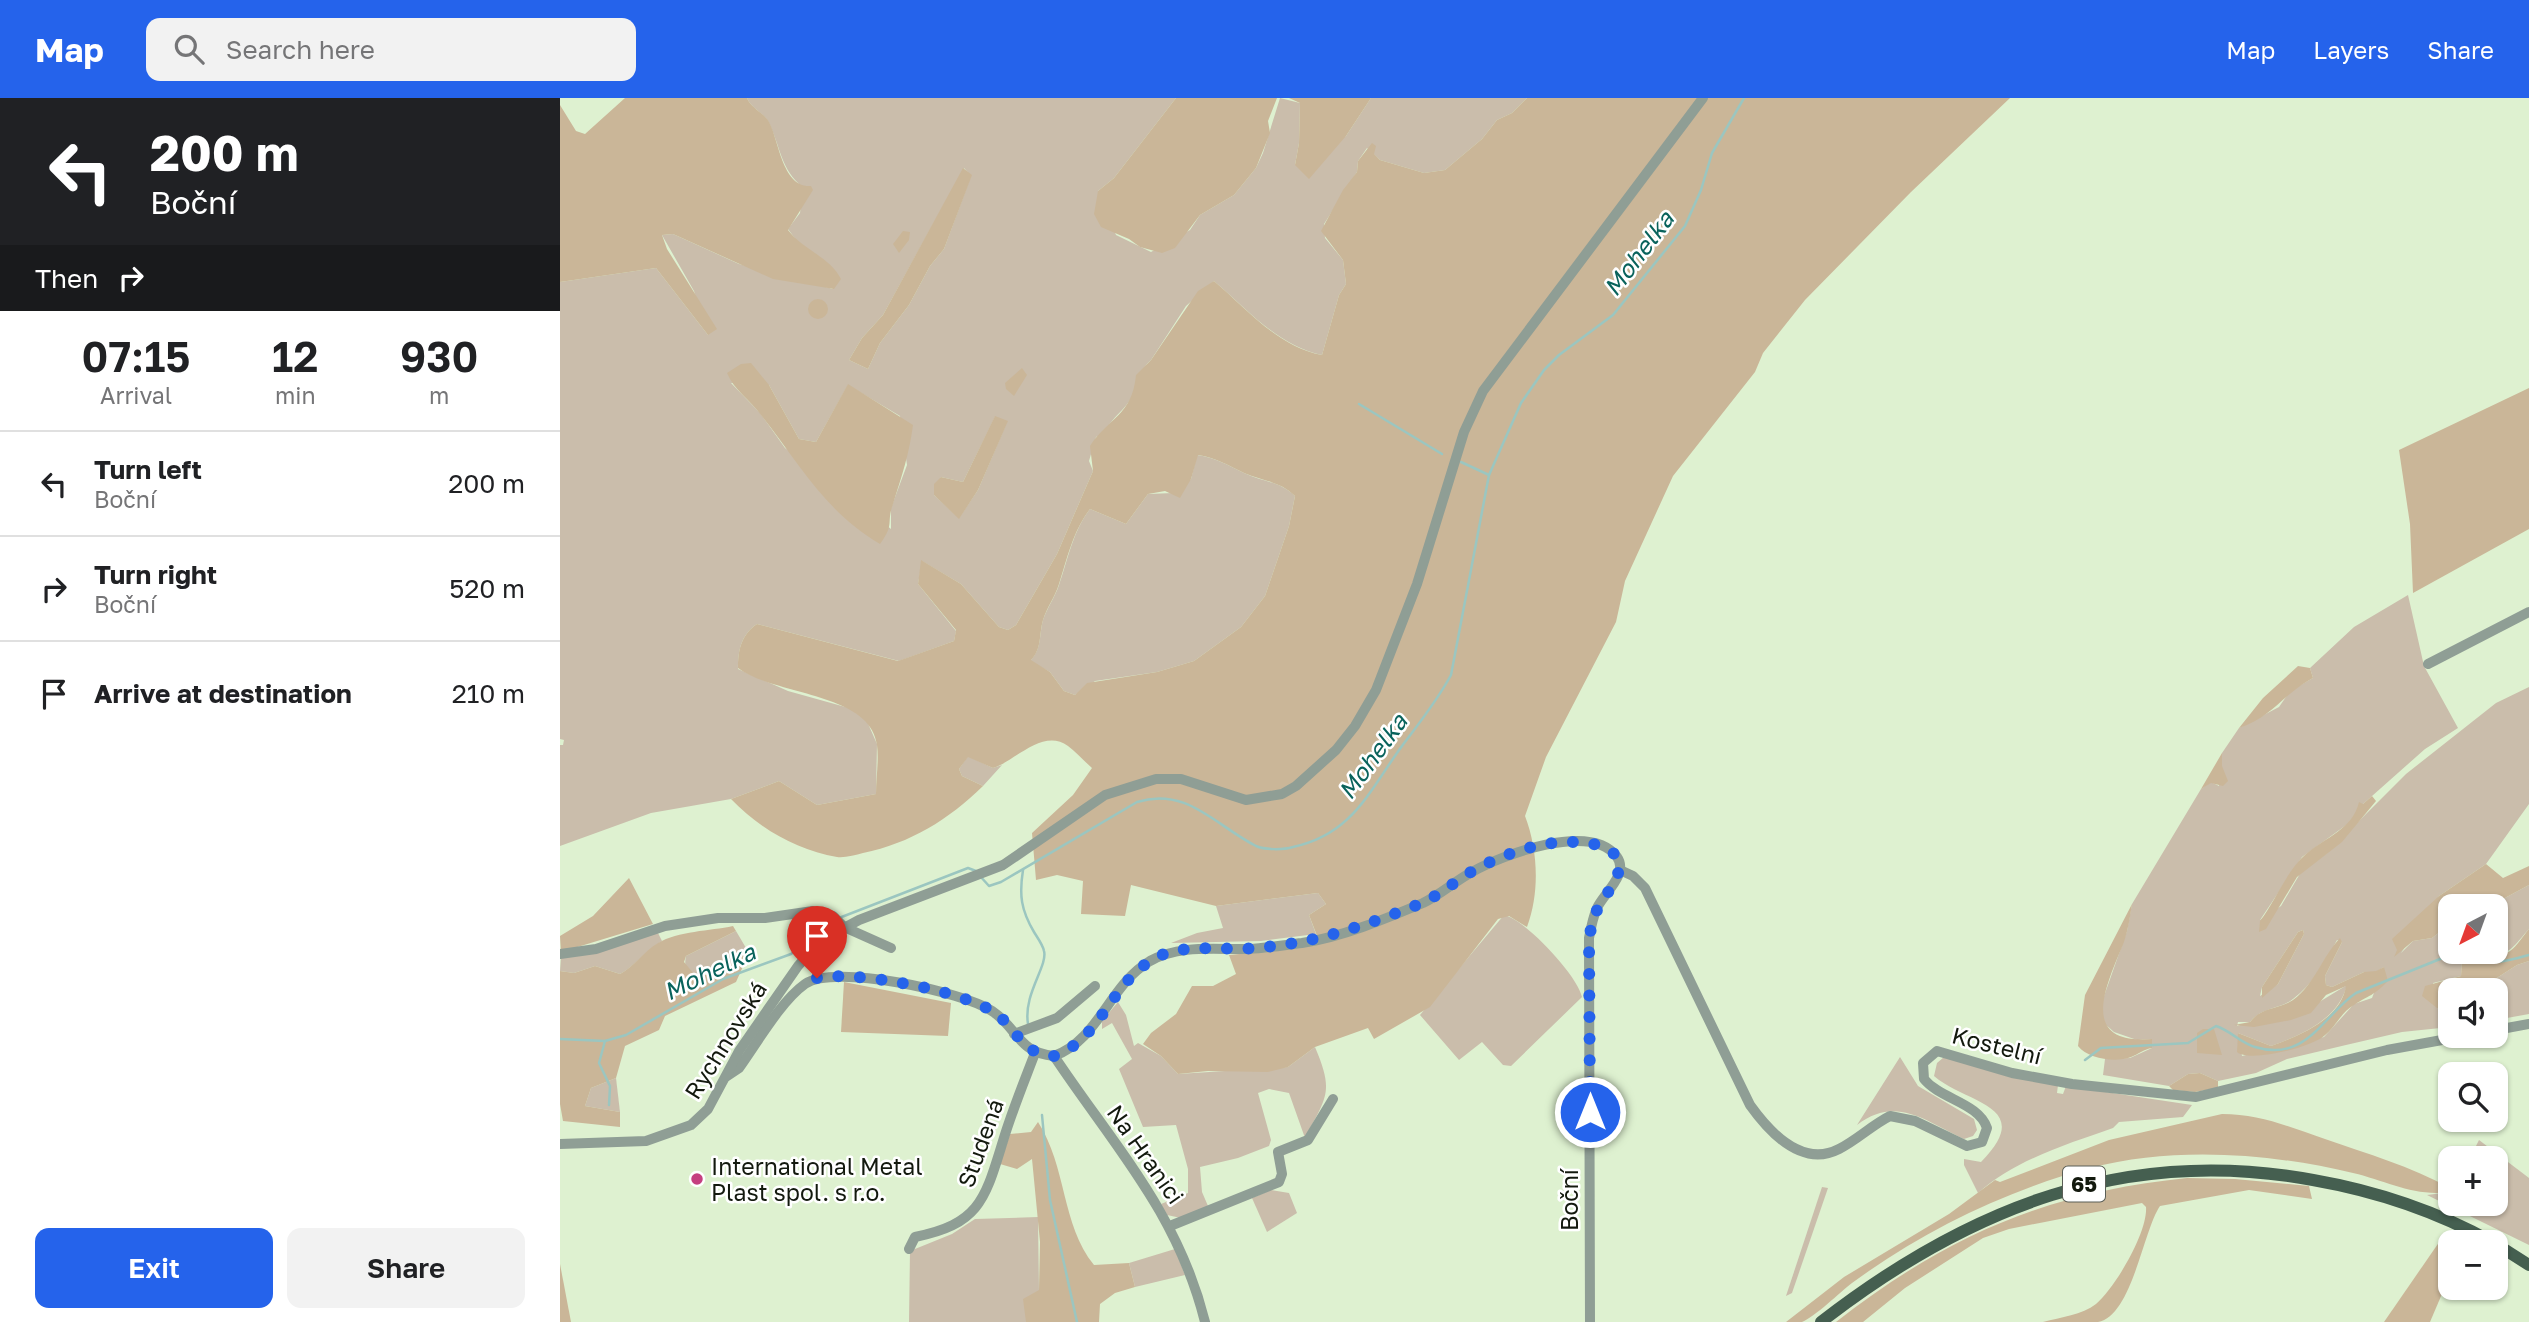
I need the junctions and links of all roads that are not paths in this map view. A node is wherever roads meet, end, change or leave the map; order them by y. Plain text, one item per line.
1 (1703, 98) edge
2 (2529, 612) edge
3 (2428, 664) dead end
4 (1620, 870) junction
5 (839, 922) junction
6 (891, 948) dead end
7 (560, 954) edge
8 (1095, 986) dead end
9 (2529, 1024) edge
10 (2508, 1028) edge
11 (1014, 1034) junction
12 (2438, 1041) edge
13 (1035, 1053) junction
14 (1054, 1056) junction
15 (725, 1077) junction
16 (1333, 1099) dead end
17 (560, 1144) edge
18 (1170, 1226) junction
19 (2466, 1230) edge
20 (909, 1249) dead end
21 (2508, 1252) edge
22 (2529, 1265) edge
23 (1205, 1322) edge
24 (1590, 1322) edge
25 (1821, 1322) edge

1 - 5 street, Rychnovská
2 - 3 street
4 - 12 street, Kostelní
4 - 14 street
4 - 24 street, Boční
5 - 6 street
5 - 7 street
5 - 15 street, Rychnovská
8 - 11 street
9 - 10 street
11 - 13 street
11 - 15 street
13 - 14 street
13 - 20 street, Studená
14 - 18 street, Na Hranici
15 - 17 street, Rychnovská
16 - 18 street
18 - 23 street, Na Hranici
19 - 25 main road, 65
21 - 22 main road, 65

